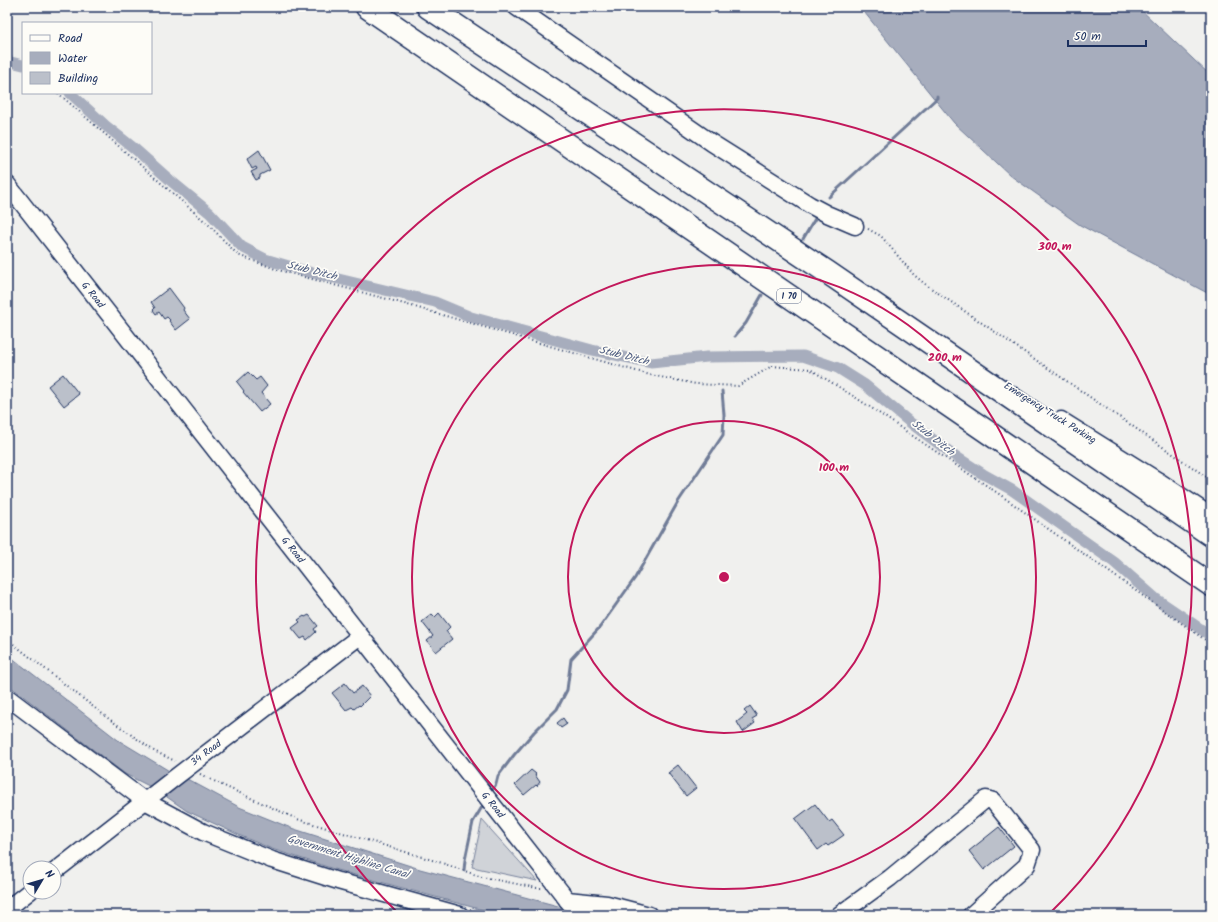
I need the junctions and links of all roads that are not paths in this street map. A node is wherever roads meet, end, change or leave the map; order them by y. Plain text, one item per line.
1 (367, 7) edge
2 (428, 7) edge
3 (516, 7) edge
4 (7, 184) edge
5 (855, 226) road end
6 (887, 313) junction
7 (1211, 516) edge
8 (1211, 535) edge
9 (1211, 585) edge
10 (360, 636) junction
11 (7, 697) edge
12 (145, 801) junction
13 (62, 866) edge
14 (22, 897) edge
15 (567, 900) junction
16 (7, 909) edge
17 (578, 914) edge
18 (460, 915) edge
19 (649, 915) edge
20 (840, 915) edge
21 (971, 915) edge

1 - 9 highway, I 70
2 - 6 highway
3 - 5 street
4 - 10 street, G Road
6 - 7 street, Emergency Truck Parking
6 - 8 highway
10 - 12 street, 34 Road
10 - 15 street, G Road
11 - 12 street
12 - 13 street, 34 Road
12 - 18 street
14 - 16 street
15 - 17 street, G Road
15 - 19 street
20 - 21 street

